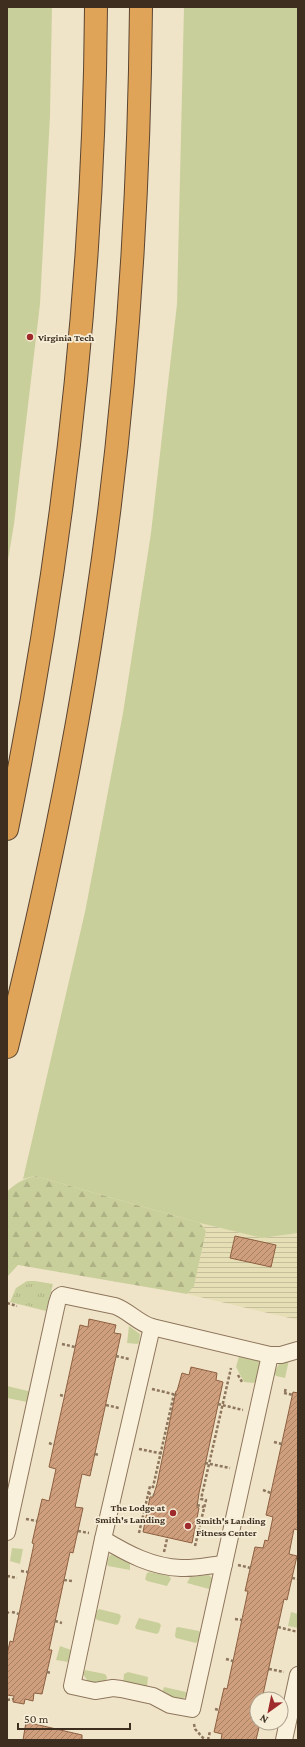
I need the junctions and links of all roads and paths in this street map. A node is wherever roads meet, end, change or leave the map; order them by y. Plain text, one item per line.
1 (96, 7) edge
2 (141, 7) edge
3 (7, 829) edge
4 (7, 1048) edge
5 (7, 1303) edge
6 (17, 1306) dead end
7 (152, 1327) junction
8 (69, 1346) dead end
9 (75, 1347) dead end
10 (298, 1350) edge
11 (270, 1355) junction
12 (116, 1356) dead end
13 (123, 1358) dead end
14 (231, 1368) dead end
15 (238, 1375) dead end
16 (242, 1382) dead end
17 (286, 1387) dead end
18 (157, 1390) dead end
19 (60, 1395) dead end
20 (293, 1395) dead end
21 (64, 1396) dead end
22 (218, 1404) dead end
23 (106, 1405) dead end
24 (222, 1405) junction
25 (112, 1407) dead end
26 (238, 1408) dead end
27 (274, 1442) dead end
28 (50, 1443) dead end
29 (282, 1444) dead end
30 (54, 1445) dead end
31 (144, 1450) dead end
32 (162, 1453) junction
33 (95, 1454) dead end
34 (99, 1455) dead end
35 (205, 1463) dead end
36 (209, 1464) junction
37 (225, 1467) dead end
38 (263, 1490) dead end
39 (271, 1492) dead end
40 (148, 1493) junction
41 (154, 1494) dead end
42 (197, 1505) dead end
43 (204, 1507) junction
44 (30, 1520) dead end
45 (37, 1521) dead end
46 (78, 1531) dead end
47 (7, 1532) edge
48 (85, 1532) dead end
49 (139, 1533) dead end
50 (103, 1539) junction
51 (167, 1539) dead end
52 (165, 1546) dead end
53 (195, 1546) dead end
54 (224, 1564) junction
55 (244, 1567) dead end
56 (251, 1568) dead end
57 (21, 1571) dead end
58 (28, 1572) dead end
59 (7, 1576) edge
60 (17, 1578) dead end
61 (292, 1578) dead end
62 (298, 1579) edge
63 (64, 1580) dead end
64 (72, 1581) dead end
65 (10, 1612) edge
66 (19, 1614) dead end
67 (235, 1618) dead end
68 (242, 1620) dead end
69 (55, 1621) dead end
70 (62, 1623) dead end
71 (278, 1627) dead end
72 (298, 1632) edge
73 (226, 1659) dead end
74 (233, 1661) dead end
75 (269, 1669) dead end
76 (278, 1671) dead end
77 (47, 1672) dead end
78 (51, 1673) dead end
79 (298, 1675) edge
80 (13, 1699) dead end
81 (7, 1700) edge
82 (215, 1709) dead end
83 (219, 1710) dead end
84 (195, 1729) dead end
85 (210, 1731) dead end
86 (205, 1740) edge
87 (208, 1740) edge
88 (284, 1740) edge

1 - 3 highway
2 - 4 highway
5 - 6 path
7 - 11 lane
7 - 47 lane
7 - 50 lane
8 - 9 path
10 - 11 lane
11 - 54 lane
12 - 13 path
14 - 24 path
15 - 16 path
17 - 20 path
18 - 32 path
19 - 21 path
22 - 24 path
23 - 25 path
24 - 26 path
24 - 36 path
27 - 29 path
28 - 30 path
31 - 32 path
32 - 40 path
33 - 34 path
35 - 36 path
36 - 37 path
36 - 43 path
38 - 39 path
40 - 41 path
40 - 49 path
42 - 43 path
43 - 53 path
44 - 45 path
46 - 48 path
50 - 54 lane
50 - 54 lane
51 - 52 path
55 - 56 path
57 - 58 path
59 - 60 path
61 - 62 path
63 - 64 path
65 - 66 path
67 - 68 path
69 - 70 path
71 - 72 path
73 - 74 path
75 - 76 path
77 - 78 path
79 - 88 lane
80 - 81 path
82 - 83 path
84 - 86 path
85 - 87 path

